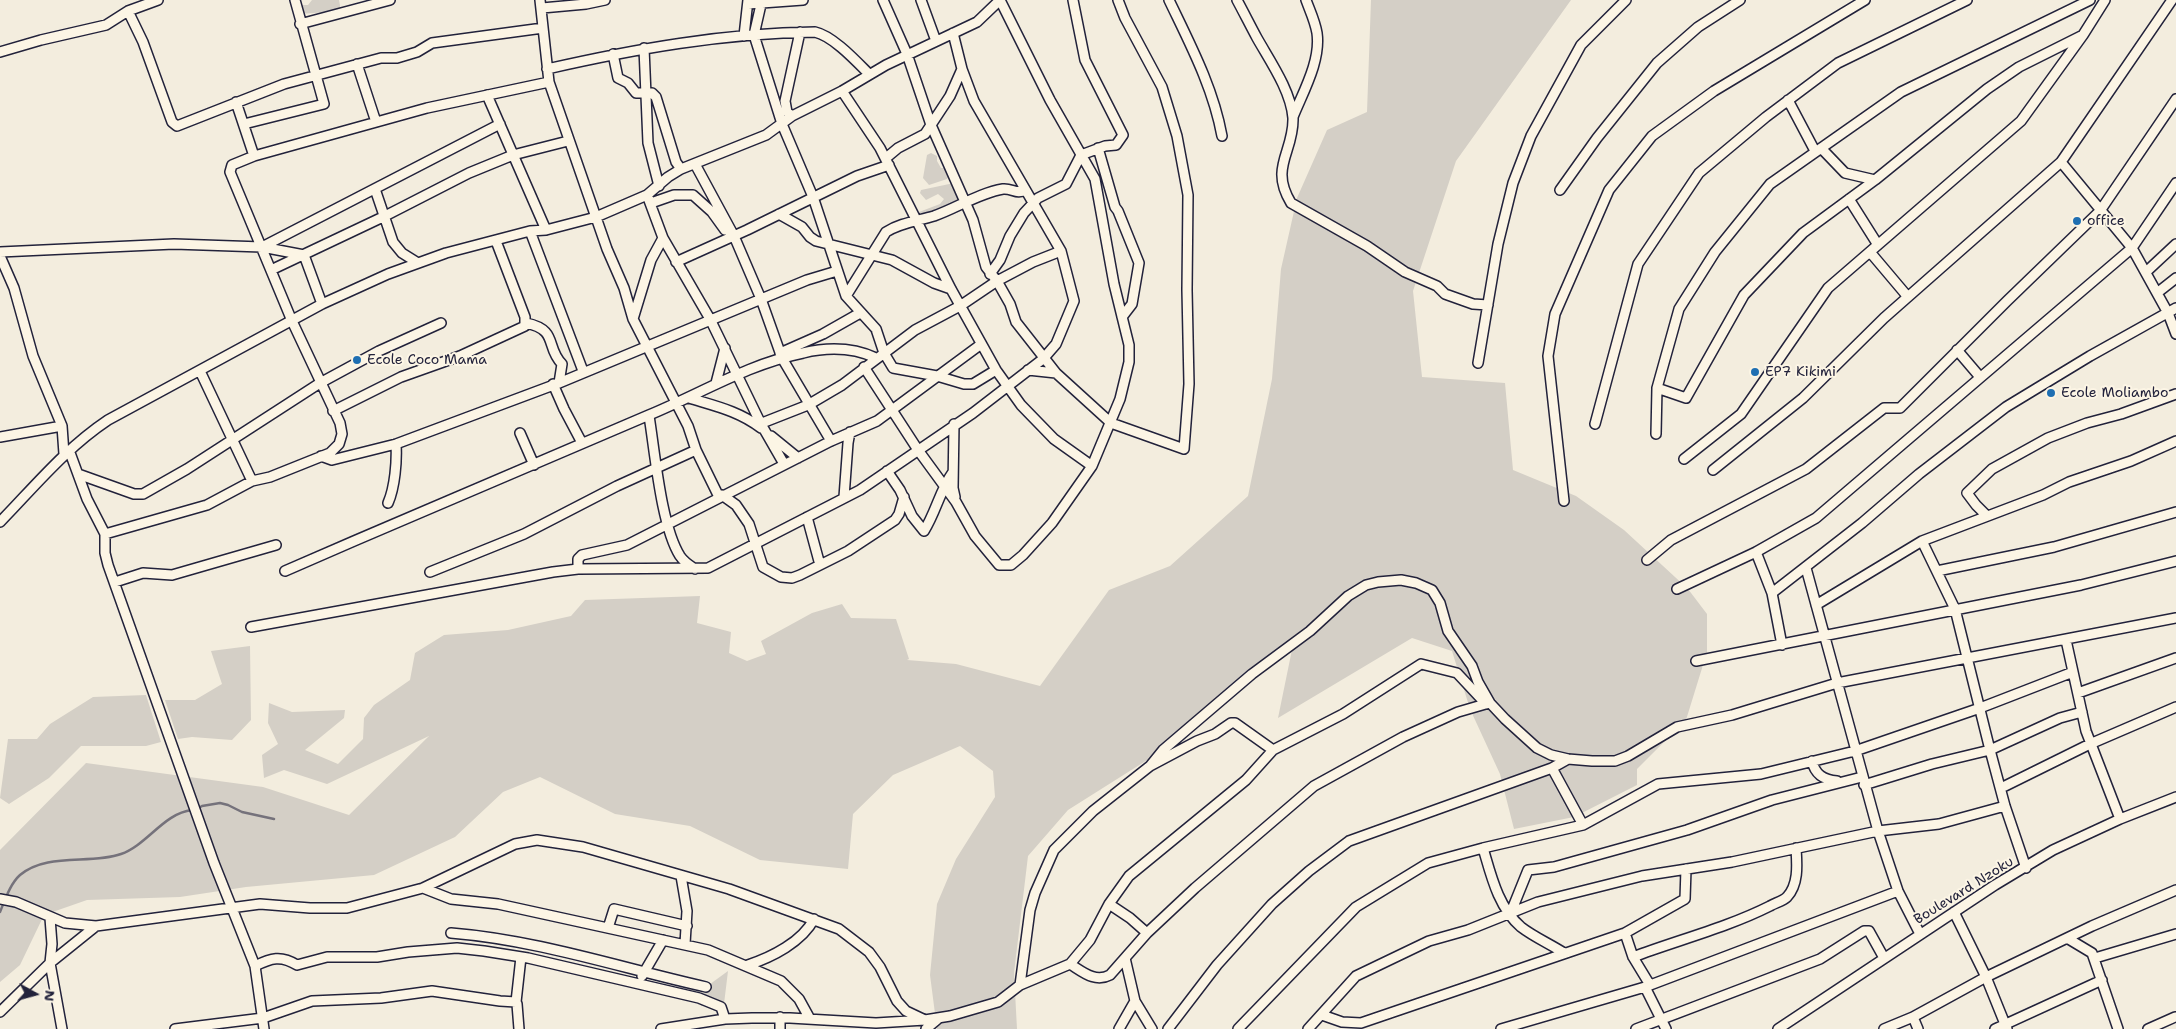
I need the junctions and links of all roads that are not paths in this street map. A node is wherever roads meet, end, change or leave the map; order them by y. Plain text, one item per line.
1 (158, 0) edge
2 (295, 0) edge
3 (390, 0) edge
4 (605, 0) edge
5 (803, 0) edge
6 (883, 0) edge
7 (921, 0) edge
8 (1000, 0) edge
9 (1073, 0) edge
10 (1118, 0) edge
11 (1169, 0) edge
12 (1237, 0) edge
13 (1306, 0) edge
14 (1626, 0) edge
15 (1740, 0) edge
16 (1865, 0) edge
17 (1967, 0) edge
18 (2090, 0) edge
19 (2105, 0) edge
20 (2172, 0) edge
21 (748, 2) edge
22 (762, 2) edge
23 (541, 4) edge
24 (128, 11) junction
25 (300, 24) junction
26 (543, 28) junction
27 (800, 32) junction
28 (953, 33) junction
29 (754, 35) junction
30 (2083, 35) junction
31 (744, 36) junction
32 (936, 41) junction
33 (644, 48) junction
34 (0, 52) edge
35 (613, 54) junction
36 (907, 54) junction
37 (356, 64) junction
38 (547, 69) junction
39 (962, 69) junction
40 (316, 74) junction
41 (869, 74) junction
42 (549, 82) junction
43 (842, 91) junction
44 (646, 93) junction
45 (487, 95) junction
46 (2176, 99) edge
47 (1788, 100) junction
48 (236, 102) junction
49 (792, 116) junction
50 (1293, 118) junction
51 (376, 122) junction
52 (244, 124) junction
53 (500, 124) junction
54 (782, 124) junction
55 (931, 125) junction
56 (1222, 136) dead end
57 (568, 141) junction
58 (1098, 148) junction
59 (1818, 150) junction
60 (513, 155) junction
61 (1082, 155) junction
62 (254, 156) junction
63 (887, 162) junction
64 (2061, 162) junction
65 (694, 164) junction
66 (681, 169) junction
67 (1875, 180) junction
68 (2176, 183) edge
69 (659, 186) junction
70 (374, 189) junction
71 (1025, 190) junction
72 (1560, 190) dead end
73 (813, 197) junction
74 (649, 199) junction
75 (1849, 199) junction
76 (964, 203) junction
77 (1034, 203) junction
78 (2100, 211) junction
79 (779, 214) junction
80 (385, 216) junction
81 (596, 217) junction
82 (917, 220) junction
83 (546, 230) junction
84 (530, 231) junction
85 (733, 234) junction
86 (663, 238) junction
87 (496, 241) junction
88 (828, 244) junction
89 (1878, 244) junction
90 (2176, 244) edge
91 (262, 247) junction
92 (2132, 248) junction
93 (1061, 251) junction
94 (1870, 252) junction
95 (0, 254) edge
96 (304, 255) junction
97 (870, 256) junction
98 (676, 262) junction
99 (418, 263) junction
100 (271, 270) junction
101 (837, 270) junction
102 (2146, 272) junction
103 (990, 274) junction
104 (2176, 278) edge
105 (997, 281) junction
106 (951, 289) junction
107 (2157, 293) junction
108 (846, 296) junction
109 (1908, 297) junction
110 (761, 299) junction
111 (322, 304) junction
112 (1488, 305) junction
113 (960, 306) junction
114 (2172, 310) edge
115 (860, 313) junction
116 (1122, 317) junction
117 (633, 319) junction
118 (710, 319) junction
119 (292, 321) junction
120 (526, 322) junction
121 (442, 323) dead end
122 (2176, 332) edge
123 (980, 345) junction
124 (645, 346) junction
125 (725, 348) junction
126 (1957, 350) junction
127 (781, 356) junction
128 (880, 356) junction
129 (1044, 359) junction
130 (1478, 364) dead end
131 (864, 368) junction
132 (996, 370) junction
133 (1028, 370) junction
134 (583, 371) junction
135 (200, 372) junction
136 (1056, 373) junction
137 (739, 375) junction
138 (938, 376) junction
139 (1980, 377) junction
140 (320, 383) junction
141 (556, 383) junction
142 (716, 383) junction
143 (1008, 387) junction
144 (1657, 388) junction
145 (2176, 394) edge
146 (688, 398) junction
147 (676, 403) junction
148 (808, 405) junction
149 (892, 410) junction
150 (333, 411) junction
151 (649, 416) junction
152 (1111, 423) junction
153 (759, 424) junction
154 (954, 424) junction
155 (1595, 424) dead end
156 (62, 426) junction
157 (850, 432) junction
158 (520, 433) dead end
159 (767, 433) junction
160 (1656, 434) dead end
161 (0, 437) edge
162 (64, 437) junction
163 (83, 437) junction
164 (232, 439) junction
165 (831, 441) junction
166 (2176, 441) edge
167 (582, 442) junction
168 (396, 444) junction
169 (696, 450) junction
170 (918, 450) junction
171 (66, 452) junction
172 (320, 456) junction
173 (798, 458) junction
174 (1684, 459) dead end
175 (784, 464) junction
176 (534, 465) junction
177 (1092, 466) junction
178 (658, 468) junction
179 (1713, 470) dead end
180 (887, 471) junction
181 (954, 472) junction
182 (78, 474) junction
183 (252, 482) junction
184 (944, 485) junction
185 (721, 496) junction
186 (904, 497) junction
187 (844, 498) junction
188 (1564, 501) dead end
189 (956, 502) junction
190 (388, 503) dead end
191 (2176, 512) edge
192 (1987, 516) junction
193 (807, 517) junction
194 (0, 522) edge
195 (668, 523) junction
196 (105, 534) junction
197 (1922, 541) junction
198 (756, 543) junction
199 (276, 545) dead end
200 (1756, 552) junction
201 (1646, 560) dead end
202 (2176, 561) edge
203 (820, 565) junction
204 (1806, 568) junction
205 (578, 569) junction
206 (695, 569) junction
207 (1936, 571) junction
208 (285, 572) dead end
209 (430, 572) dead end
210 (115, 582) junction
211 (1677, 589) dead end
212 (1772, 593) junction
213 (1816, 606) junction
214 (1955, 609) junction
215 (2176, 618) edge
216 (252, 627) dead end
217 (1824, 636) junction
218 (2066, 640) junction
219 (1782, 645) junction
220 (2176, 658) edge
221 (1967, 659) junction
222 (1696, 661) dead end
223 (2073, 672) junction
224 (1837, 684) junction
225 (2078, 693) junction
226 (1488, 704) junction
227 (2176, 707) edge
228 (1980, 708) junction
229 (2082, 712) junction
230 (2090, 744) junction
231 (1273, 750) junction
232 (1990, 750) junction
233 (1856, 751) junction
234 (1568, 759) junction
235 (1812, 761) junction
236 (1150, 766) junction
237 (1552, 768) junction
238 (1842, 781) junction
239 (1863, 781) junction
240 (2001, 788) junction
241 (2176, 797) edge
242 (2005, 806) junction
243 (2120, 819) junction
244 (1583, 825) junction
245 (1878, 831) junction
246 (1483, 848) junction
247 (1796, 848) junction
248 (2026, 868) junction
249 (1686, 869) junction
250 (681, 876) junction
251 (423, 888) junction
252 (2176, 890) edge
253 (1898, 891) junction
254 (4, 900) edge
255 (1109, 904) junction
256 (231, 906) junction
257 (1510, 912) junction
258 (1954, 912) junction
259 (50, 918) junction
260 (814, 919) junction
261 (96, 926) junction
262 (687, 926) junction
263 (608, 928) junction
264 (451, 933) dead end
265 (1147, 933) junction
266 (1625, 933) junction
267 (1920, 934) junction
268 (2176, 934) edge
269 (2067, 938) junction
270 (663, 940) junction
271 (685, 944) junction
272 (1564, 953) junction
273 (521, 957) junction
274 (1632, 957) junction
275 (1124, 958) junction
276 (1884, 958) junction
277 (2095, 958) junction
278 (50, 963) junction
279 (1070, 964) junction
280 (748, 965) junction
281 (255, 966) junction
282 (645, 973) junction
283 (1986, 977) junction
284 (2102, 980) junction
285 (637, 982) junction
286 (1020, 985) junction
287 (1647, 986) junction
288 (706, 987) dead end
289 (1135, 1001) junction
290 (516, 1002) junction
291 (0, 1012) edge
292 (1322, 1015) junction
293 (780, 1017) junction
294 (1913, 1017) junction
295 (2175, 1017) edge
296 (263, 1018) junction
297 (725, 1019) junction
298 (810, 1019) junction
299 (1662, 1019) junction
300 (1361, 1023) junction
301 (926, 1024) edge
302 (831, 1025) edge
303 (875, 1026) edge
304 (2006, 1027) edge
305 (62, 1029) edge
306 (175, 1029) edge
307 (264, 1029) edge
308 (519, 1029) edge
309 (661, 1029) edge
310 (780, 1029) edge
311 (1119, 1029) edge
312 (1152, 1029) edge
313 (1168, 1029) edge
314 (1238, 1029) edge
315 (1308, 1029) edge
316 (1352, 1029) edge
317 (1501, 1029) edge
318 (1636, 1029) edge
319 (1666, 1029) edge
320 (1778, 1029) edge
321 (1884, 1029) edge
322 (1918, 1029) edge
323 (1995, 1029) edge
324 (2118, 1029) edge
325 (2148, 1029) edge

1 - 24 street
2 - 25 street
3 - 25 street
4 - 23 street
5 - 22 street
6 - 36 street
7 - 32 street
8 - 28 street
8 - 61 street
9 - 58 street
10 - 152 street
11 - 56 street
12 - 50 street
13 - 50 street
14 - 112 street
15 - 72 street
16 - 188 street
17 - 47 street
18 - 59 street
19 - 30 street
20 - 64 street
21 - 22 street
21 - 31 street
22 - 29 street
23 - 26 street
24 - 34 street
24 - 48 street
25 - 40 street
26 - 37 street
26 - 38 street
27 - 29 street
27 - 41 street
27 - 49 street
28 - 32 street
28 - 39 street
29 - 31 street
29 - 54 street
30 - 67 street
30 - 89 street
31 - 33 street
32 - 36 street
33 - 35 street
33 - 44 street
35 - 38 street
35 - 44 street
36 - 41 street
36 - 55 street
37 - 40 street
37 - 51 street
38 - 42 street
39 - 55 street
39 - 71 street
40 - 48 street
40 - 52 street
41 - 43 street
42 - 45 street
42 - 57 street
43 - 49 street
43 - 63 street
44 - 66 street
44 - 69 street
45 - 51 street
45 - 53 street
46 - 78 street
47 - 59 street
47 - 155 street
48 - 52 street
49 - 54 street
50 - 112 street
51 - 62 street
52 - 62 street
53 - 60 street
53 - 70 street
54 - 65 street
54 - 73 street
55 - 63 street
55 - 76 street
57 - 60 street
57 - 81 street
58 - 61 street
58 - 116 street
59 - 67 street
59 - 144 street
60 - 80 street
60 - 83 street
61 - 77 street
61 - 116 street
62 - 91 street
63 - 73 street
63 - 82 street
64 - 78 street
64 - 109 street
65 - 66 street
65 - 85 street
66 - 69 street
67 - 75 street
68 - 92 street
69 - 74 street
70 - 80 street
70 - 91 street
71 - 76 street
71 - 77 street
73 - 79 street
73 - 88 street
74 - 81 street
74 - 85 street
74 - 86 street
75 - 89 street
75 - 144 street
76 - 82 street
76 - 103 street
77 - 93 street
77 - 103 street
78 - 92 street
78 - 126 street
79 - 85 street
79 - 88 street
80 - 96 street
80 - 99 street
81 - 83 street
81 - 117 street
82 - 97 street
82 - 106 street
83 - 84 street
84 - 87 street
84 - 134 street
85 - 98 street
85 - 110 street
86 - 98 street
86 - 117 street
87 - 99 street
87 - 120 street
88 - 97 street
88 - 101 street
89 - 94 street
90 - 102 street
91 - 95 street
91 - 96 street
91 - 100 street
92 - 102 street
92 - 139 street
93 - 105 street
93 - 129 street
94 - 109 street
94 - 174 street
95 - 156 street
96 - 100 street
96 - 111 street
97 - 106 street
97 - 108 street
98 - 118 street
99 - 111 street
100 - 119 street
101 - 108 street
101 - 110 street
102 - 107 street
103 - 105 street
104 - 107 street
105 - 113 street
105 - 129 street
106 - 113 street
107 - 114 street
108 - 115 street
109 - 179 street
110 - 118 street
110 - 127 street
111 - 119 street
112 - 130 street
113 - 123 street
113 - 128 street
114 - 122 street
114 - 204 street
115 - 127 street
115 - 128 street
116 - 152 street
117 - 124 street
118 - 124 street
118 - 125 street
119 - 135 street
119 - 140 street
120 - 141 street
120 - 150 street
121 - 140 street
123 - 132 street
123 - 138 street
124 - 134 street
124 - 147 street
125 - 137 street
125 - 142 street
126 - 139 street
126 - 201 street
127 - 128 street
127 - 137 street
127 - 148 street
128 - 131 street
128 - 138 street
129 - 133 street
129 - 136 street
131 - 148 street
131 - 149 street
132 - 138 street
132 - 143 street
133 - 136 street
133 - 143 street
134 - 141 street
135 - 163 street
135 - 164 street
136 - 152 street
137 - 142 street
137 - 153 street
138 - 149 street
139 - 200 street
140 - 150 street
140 - 164 street
141 - 167 street
141 - 168 street
142 - 146 street
143 - 154 street
143 - 177 street
144 - 160 street
145 - 192 street
146 - 147 street
146 - 153 street
147 - 151 street
147 - 169 street
148 - 153 street
148 - 165 street
149 - 157 street
149 - 170 street
150 - 172 street
151 - 167 street
151 - 178 street
152 - 177 street
153 - 159 street
154 - 170 street
154 - 181 street
156 - 161 street
156 - 162 street
157 - 165 street
157 - 187 street
158 - 176 street
159 - 173 street
159 - 175 street
162 - 163 street
162 - 171 street
163 - 171 street
164 - 182 street
164 - 183 street
165 - 173 street
166 - 192 street
167 - 176 street
168 - 172 street
168 - 190 street
169 - 178 street
169 - 185 street
170 - 180 street
170 - 184 street
171 - 182 street
171 - 194 street
172 - 183 street
173 - 175 street
175 - 185 street
176 - 208 street
177 - 189 street
178 - 195 street
178 - 209 street
180 - 186 street
180 - 187 street
181 - 184 street
181 - 189 street
182 - 196 street
183 - 196 street
184 - 186 street
184 - 189 street
185 - 195 street
185 - 198 street
186 - 203 street
187 - 193 street
191 - 207 street
192 - 197 street
193 - 198 street
193 - 203 street
195 - 205 street
195 - 206 street
196 - 210 street
197 - 207 street
197 - 213 street
198 - 203 street
198 - 206 street
199 - 210 street
200 - 211 street
200 - 212 street
202 - 214 street
204 - 212 street
204 - 213 street
205 - 206 street
205 - 216 street
207 - 214 street
210 - 256 street
212 - 219 street
213 - 217 street
214 - 217 street
214 - 221 street
215 - 218 street
217 - 219 street
217 - 224 street
218 - 221 street
218 - 223 street
219 - 222 street
220 - 225 street
221 - 224 street
221 - 228 street
223 - 225 street
223 - 228 street
224 - 233 street
224 - 234 street
225 - 229 street
226 - 231 street
226 - 234 street
226 - 236 street
226 - 265 street
227 - 230 street
228 - 232 street
228 - 233 street
229 - 230 street
229 - 232 street
230 - 240 street
230 - 243 street
231 - 236 street
231 - 255 street
232 - 239 street
232 - 240 street
233 - 235 street
233 - 239 street
234 - 237 street
235 - 238 street
235 - 244 street
236 - 286 street
237 - 244 street
237 - 313 street
238 - 239 street
238 - 257 street
239 - 245 street
240 - 242 street
241 - 243 street, Boulevard Nzoku
242 - 245 street
242 - 248 street
243 - 248 street, Boulevard Nzoku
244 - 246 street
245 - 247 street
245 - 253 street
246 - 257 street
246 - 314 street
247 - 249 street
247 - 274 street
248 - 258 street, Boulevard Nzoku
249 - 257 street
249 - 266 street
250 - 251 street
250 - 260 street
250 - 262 street
251 - 256 street
251 - 263 street
252 - 269 street
253 - 267 street
253 - 287 street
254 - 259 street
255 - 265 street
255 - 279 street
256 - 261 street
256 - 281 street
257 - 272 street
257 - 292 street
258 - 267 street, Boulevard Nzoku
258 - 283 street
259 - 261 street
259 - 278 street
260 - 280 street
260 - 301 street
261 - 278 street
262 - 263 street
262 - 271 street
263 - 270 street
264 - 282 street
265 - 275 street
266 - 272 street
266 - 274 street
267 - 276 street, Boulevard Nzoku
268 - 277 street
269 - 277 street
269 - 283 street
270 - 271 street
270 - 282 street
271 - 280 street
272 - 300 street
273 - 281 street
273 - 285 street
273 - 290 street
274 - 287 street
275 - 279 street
275 - 289 street
276 - 299 street
276 - 320 street, Boulevard Nzoku
277 - 284 street
278 - 291 street
278 - 305 street
279 - 286 street
280 - 298 street
281 - 296 street
282 - 285 street
282 - 288 street
283 - 294 street
283 - 304 street
284 - 304 street
284 - 324 street
285 - 297 street
286 - 301 street
287 - 299 street
287 - 317 street
289 - 311 street
289 - 312 street
290 - 296 street
290 - 308 street
292 - 300 street
292 - 315 street
293 - 297 street
293 - 298 street
293 - 310 street
294 - 321 street
294 - 322 street
295 - 325 street
296 - 306 street
296 - 307 street
297 - 309 street
298 - 302 street
299 - 318 street
299 - 319 street
300 - 316 street
301 - 303 street
302 - 303 street
304 - 323 street

